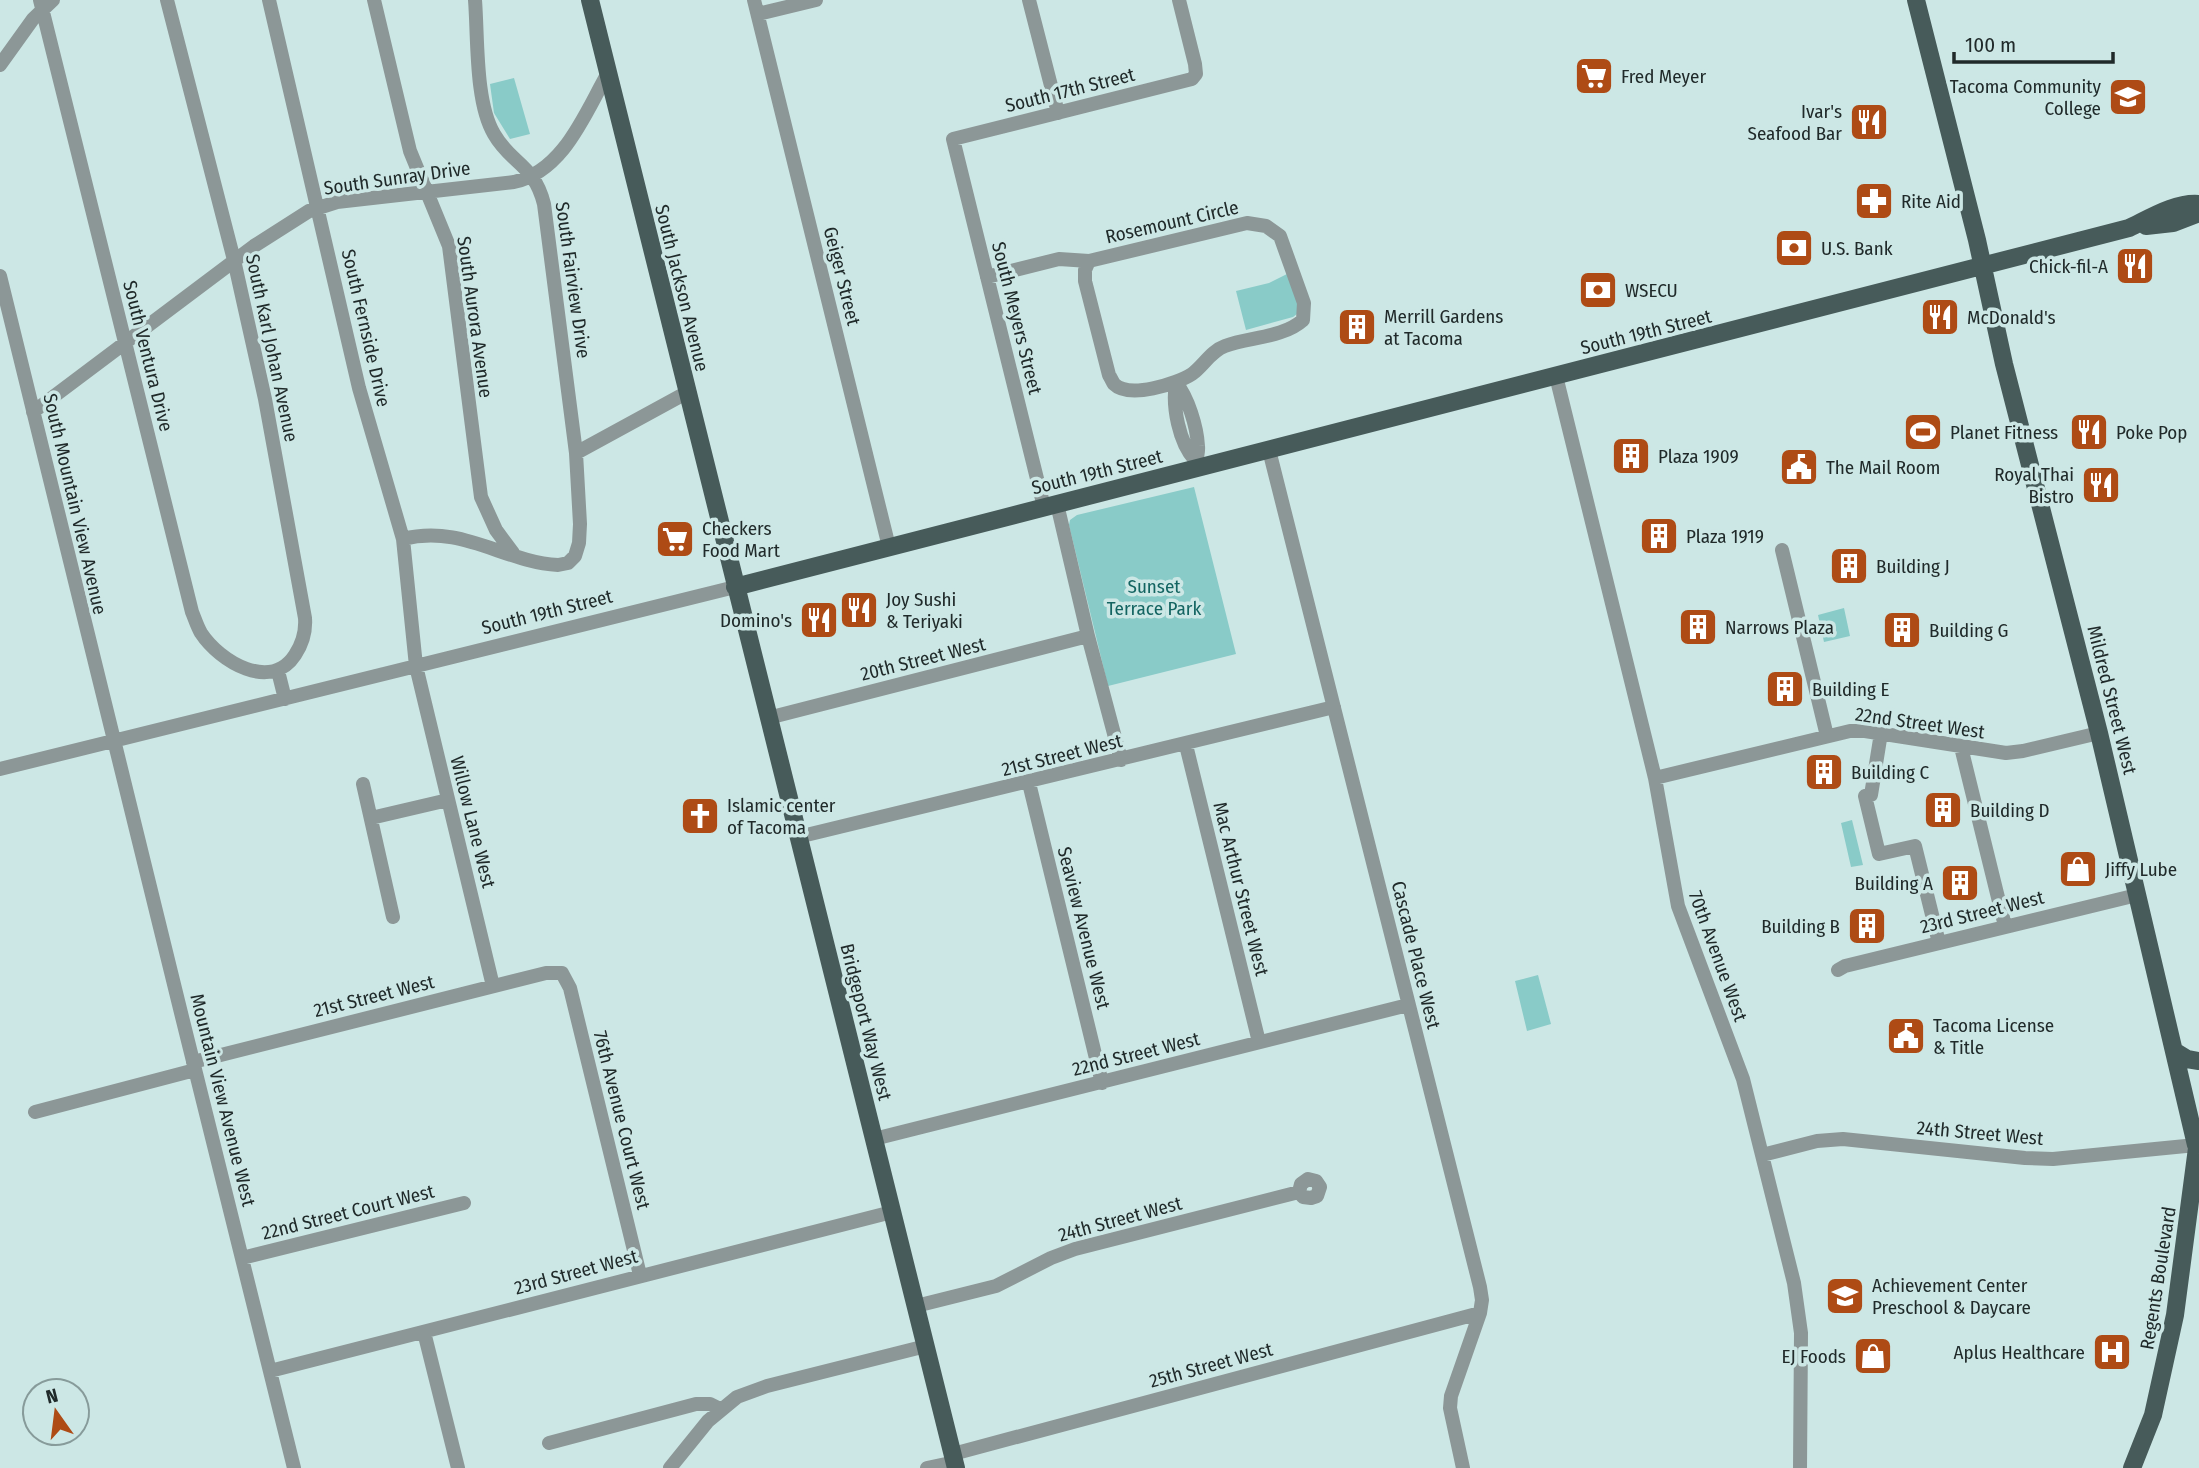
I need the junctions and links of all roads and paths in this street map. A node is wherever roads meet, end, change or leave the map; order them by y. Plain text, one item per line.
1 (167, 0) edge
2 (269, 0) edge
3 (374, 0) edge
4 (475, 0) edge
5 (590, 0) edge
6 (816, 0) edge
7 (1029, 0) edge
8 (1179, 0) edge
9 (1916, 0) edge
10 (45, 3) edge
11 (756, 7) edge
12 (0, 65) edge
13 (608, 73) junction
14 (1058, 113) junction
15 (953, 139) joint
16 (533, 176) junction
17 (427, 193) junction
18 (2199, 204) edge
19 (319, 208) junction
20 (2199, 213) edge
21 (2129, 228) junction
22 (234, 260) junction
23 (1088, 261) junction
24 (1982, 266) junction
25 (0, 276) edge
26 (987, 277) junction
27 (125, 342) junction
28 (1556, 376) junction
29 (1176, 383) junction
30 (686, 393) junction
31 (33, 412) junction
32 (1269, 450) junction
33 (576, 453) junction
34 (1196, 464) junction
35 (1050, 506) junction
36 (403, 539) junction
37 (889, 547) junction
38 (1782, 550) dead end
39 (515, 555) junction
40 (735, 587) junction
41 (1088, 636) junction
42 (416, 666) junction
43 (278, 671) junction
44 (285, 699) junction
45 (1334, 707) junction
46 (768, 718) junction
47 (1881, 733) junction
48 (2099, 733) junction
49 (1827, 736) junction
50 (115, 741) junction
51 (1186, 745) junction
52 (1961, 747) junction
53 (1121, 760) junction
54 (0, 769) edge
55 (1655, 778) junction
56 (1029, 783) junction
57 (363, 784) dead end
58 (448, 800) junction
59 (371, 818) junction
60 (798, 837) junction
61 (2137, 895) junction
62 (393, 917) dead end
63 (2005, 926) junction
64 (1939, 943) junction
65 (1838, 970) dead end
66 (564, 974) joint
67 (493, 986) junction
68 (1408, 1005) junction
69 (1259, 1042) junction
70 (2174, 1051) junction
71 (2199, 1061) edge
72 (194, 1066) junction
73 (1102, 1083) junction
74 (36, 1112) dead end
75 (874, 1139) junction
76 (2198, 1145) edge
77 (1762, 1155) junction
78 (1299, 1192) dead end
79 (464, 1203) dead end
80 (892, 1212) junction
81 (242, 1258) junction
82 (640, 1275) junction
83 (916, 1306) junction
84 (1480, 1313) junction
85 (424, 1332) junction
86 (926, 1346) junction
87 (271, 1371) junction
88 (720, 1409) junction
89 (549, 1443) dead end
90 (955, 1461) edge
91 (294, 1468) edge
92 (458, 1468) edge
93 (670, 1468) edge
94 (927, 1468) edge
95 (1463, 1468) edge
96 (1800, 1468) edge
97 (2132, 1468) edge

1 - 22 street, South Karl Johan Avenue
2 - 19 street, South Fernside Drive
3 - 17 street, South Aurora Avenue
4 - 16 street, South Fairview Drive
5 - 13 main road, South Jackson Avenue
6 - 11 street
7 - 14 street
8 - 14 street, South 17th Street
9 - 24 main road, Mildred Street West
10 - 12 street
10 - 27 street, South Ventura Drive
11 - 37 street, Geiger Street
13 - 16 street, South Sunray Drive
13 - 30 main road, South Jackson Avenue
14 - 15 street, South 17th Street
15 - 26 street, South Meyers Street
16 - 17 street, South Sunray Drive
16 - 33 street, South Fairview Drive
17 - 19 street, South Sunray Drive
17 - 39 street, South Aurora Avenue
18 - 21 main road, South 19th Street
19 - 22 street, South Sunray Drive
19 - 36 street, South Fernside Drive
20 - 21 main road
21 - 24 main road, South 19th Street
22 - 27 street, South Sunray Drive
22 - 43 street, South Karl Johan Avenue
23 - 26 street, Rosemount Circle
23 - 29 street, Rosemount Circle
23 - 29 street, Rosemount Circle
24 - 28 main road, South 19th Street
24 - 48 main road, Mildred Street West
25 - 31 street, South Mountain View Avenue
26 - 35 street, South Meyers Street
27 - 31 street, South Sunray Drive
27 - 43 street, South Ventura Drive
28 - 32 main road, South 19th Street
28 - 55 street, 70th Avenue West
29 - 34 street
30 - 33 street
30 - 40 main road, South Jackson Avenue
31 - 50 street, South Mountain View Avenue
32 - 34 main road, South 19th Street
32 - 45 street, Cascade Place West
33 - 39 street, South Fairview Drive
34 - 35 main road, South 19th Street
35 - 37 main road, South 19th Street
35 - 41 street
36 - 39 street
36 - 42 street, South Fernside Drive
37 - 40 main road, South 19th Street
38 - 49 street
40 - 42 street, South 19th Street
40 - 46 main road, Bridgeport Way West
41 - 46 street, 20th Street West
41 - 53 street
42 - 44 street, South 19th Street
42 - 58 street, Willow Lane West
43 - 44 street
44 - 50 street, South 19th Street
45 - 51 street, 21st Street West
45 - 68 street, Cascade Place West
46 - 60 main road, Bridgeport Way West
47 - 49 street, 22nd Street West
47 - 52 street, 22nd Street West
47 - 64 street
48 - 52 street, 22nd Street West
48 - 61 main road, Mildred Street West
49 - 55 street, 22nd Street West
50 - 54 street, South 19th Street
50 - 72 street, Mountain View Avenue West
51 - 53 street, 21st Street West
51 - 69 street, Mac Arthur Street West
52 - 63 street
53 - 56 street, 21st Street West
55 - 77 street, 70th Avenue West
56 - 60 street, 21st Street West
56 - 73 street, Seaview Avenue West
57 - 59 street
58 - 59 street
58 - 67 street, Willow Lane West
59 - 62 street
60 - 75 main road, Bridgeport Way West
61 - 63 street, 23rd Street West
61 - 70 main road, Mildred Street West
63 - 64 street, 23rd Street West
64 - 65 street, 23rd Street West
66 - 67 street, 21st Street West
66 - 82 street, 76th Avenue Court West
67 - 72 street, 21st Street West
68 - 69 street, 22nd Street West
68 - 84 street, Cascade Place West
69 - 73 street, 22nd Street West
70 - 71 main road
70 - 76 main road, Mildred Street West
72 - 74 street, 21st Street West
72 - 81 street, Mountain View Avenue West
73 - 75 street, 22nd Street West
75 - 80 main road, Bridgeport Way West
76 - 77 street, 24th Street West
76 - 97 main road, Regents Boulevard
77 - 96 street, 70th Avenue West
78 - 83 street, 24th Street West
79 - 81 street, 22nd Street Court West
80 - 82 street, 23rd Street West
80 - 83 main road, Bridgeport Way West
81 - 87 street, Mountain View Avenue West
82 - 85 street, 23rd Street West
83 - 86 main road, Bridgeport Way West
84 - 90 street, 25th Street West
84 - 95 street, Cascade Place West
85 - 87 street, 23rd Street West
85 - 92 street
86 - 88 street
86 - 90 main road, Bridgeport Way West
87 - 91 street, Mountain View Avenue West
88 - 89 street
88 - 93 street
90 - 94 street, 25th Street West

